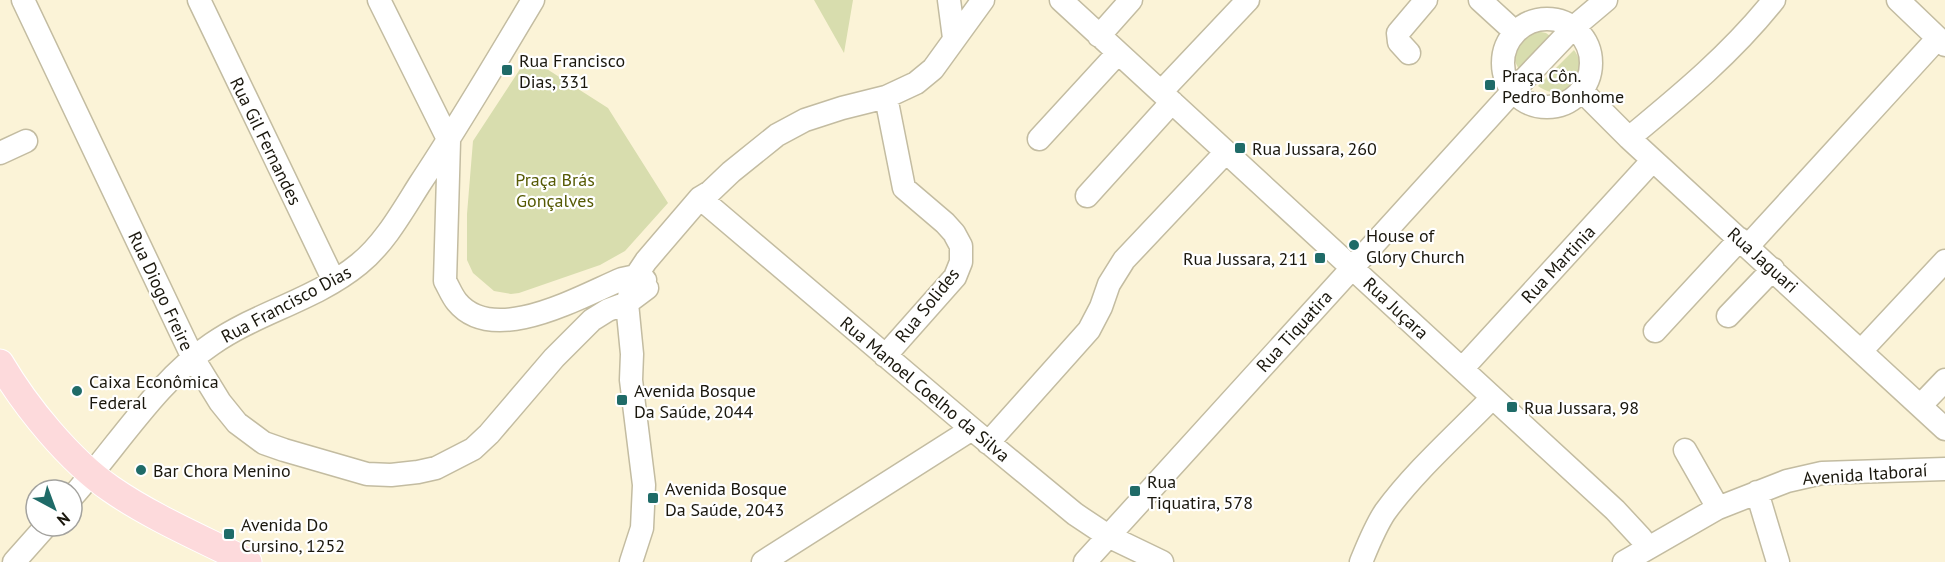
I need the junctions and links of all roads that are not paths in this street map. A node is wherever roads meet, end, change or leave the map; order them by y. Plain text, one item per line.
1 (23, 0) edge
2 (199, 0) edge
3 (380, 0) edge
4 (533, 0) edge
5 (949, 0) edge
6 (983, 0) edge
7 (1061, 0) edge
8 (1131, 0) edge
9 (1248, 0) edge
10 (1426, 0) edge
11 (1480, 0) edge
12 (1606, 0) edge
13 (1774, 0) edge
14 (1898, 0) edge
15 (1574, 27) junction
16 (1515, 32) junction
17 (1100, 36) junction
18 (954, 38) junction
19 (1941, 42) edge
20 (1118, 53) junction
21 (1409, 53) dead end
22 (1582, 91) junction
23 (1513, 92) junction
24 (886, 97) junction
25 (1167, 97) junction
26 (1629, 138) junction
27 (1039, 139) dead end
28 (26, 141) dead end
29 (449, 141) junction
30 (1226, 152) junction
31 (0, 153) edge
32 (1653, 160) junction
33 (1087, 196) dead end
34 (706, 198) junction
35 (1744, 242) junction
36 (1945, 261) edge
37 (1352, 268) junction
38 (1773, 268) junction
39 (334, 281) junction
40 (644, 282) junction
41 (575, 298) junction
42 (627, 303) junction
43 (1728, 316) dead end
44 (583, 329) junction
45 (1654, 331) dead end
46 (1862, 351) junction
47 (632, 354) junction
48 (885, 356) junction
49 (193, 358) junction
50 (0, 363) edge
51 (1462, 369) junction
52 (1945, 380) edge
53 (1492, 398) junction
54 (1921, 405) junction
55 (1945, 429) edge
56 (980, 436) junction
57 (1685, 450) dead end
58 (1945, 470) edge
59 (92, 474) junction
60 (84, 483) edge
61 (1757, 492) junction
62 (1718, 508) junction
63 (1108, 536) junction
64 (35, 538) edge
65 (1647, 548) junction
66 (14, 562) edge
67 (248, 562) edge
68 (631, 562) edge
69 (763, 562) edge
70 (1085, 562) edge
71 (1162, 562) edge
72 (1362, 562) edge
73 (1624, 562) edge
74 (1778, 562) edge

1 - 49 street, Rua Diogo Freire
2 - 39 street, Rua Gil Fernandes
3 - 29 street
4 - 29 street, Rua Francisco Dias
5 - 18 street
6 - 18 street
7 - 17 street, Rua Juçara
8 - 17 street
9 - 25 street
10 - 21 street
11 - 16 street
12 - 15 street, Rua Tiquatira
13 - 26 street
14 - 19 street
15 - 16 street
15 - 22 street
15 - 23 street, Rua Tiquatira
16 - 23 street
17 - 20 street, Rua Juçara
18 - 24 street
19 - 35 street
20 - 25 street, Rua Juçara
20 - 27 street
22 - 23 street
22 - 26 street, Rua Jaguari
23 - 37 street, Rua Tiquatira
24 - 34 street
24 - 48 street, Rua Solides
25 - 30 street, Rua Juçara
25 - 33 street
26 - 32 street, Rua Jaguari
28 - 31 street
29 - 39 street, Rua Francisco Dias
29 - 41 street
30 - 37 street, Rua Juçara
30 - 56 street
32 - 35 street, Rua Jaguari
32 - 51 street, Rua Martinia
34 - 40 street
34 - 48 street, Rua Manoel Coelho da Silva
35 - 38 street, Rua Jaguari
35 - 45 street
36 - 46 street
37 - 51 street, Rua Juçara
37 - 63 street, Rua Tiquatira
38 - 43 street
38 - 46 street, Rua Jaguari
39 - 49 street, Rua Francisco Dias
40 - 41 street
40 - 42 street
40 - 47 street
41 - 44 street
42 - 44 street, Rua Diogo Freire
42 - 47 street
44 - 49 street, Rua Diogo Freire
46 - 54 street, Rua Jaguari
47 - 68 street
48 - 56 street, Rua Manoel Coelho da Silva
49 - 59 street, Rua Francisco Dias
50 - 59 main road
51 - 53 street, Rua Juçara
52 - 54 street
53 - 65 street, Rua Juçara
53 - 72 street
54 - 55 street, Rua Jaguari
56 - 63 street, Rua Manoel Coelho da Silva
56 - 69 street
57 - 62 street
58 - 61 street, Avenida Itaboraí
59 - 60 street, Rua Francisco Dias
59 - 67 main road
61 - 62 street, Avenida Itaboraí
61 - 74 street
62 - 65 street, Avenida Itaboraí
63 - 70 street, Rua Tiquatira
63 - 71 street, Rua Manoel Coelho da Silva
64 - 66 street
65 - 73 street, Avenida Itaboraí

